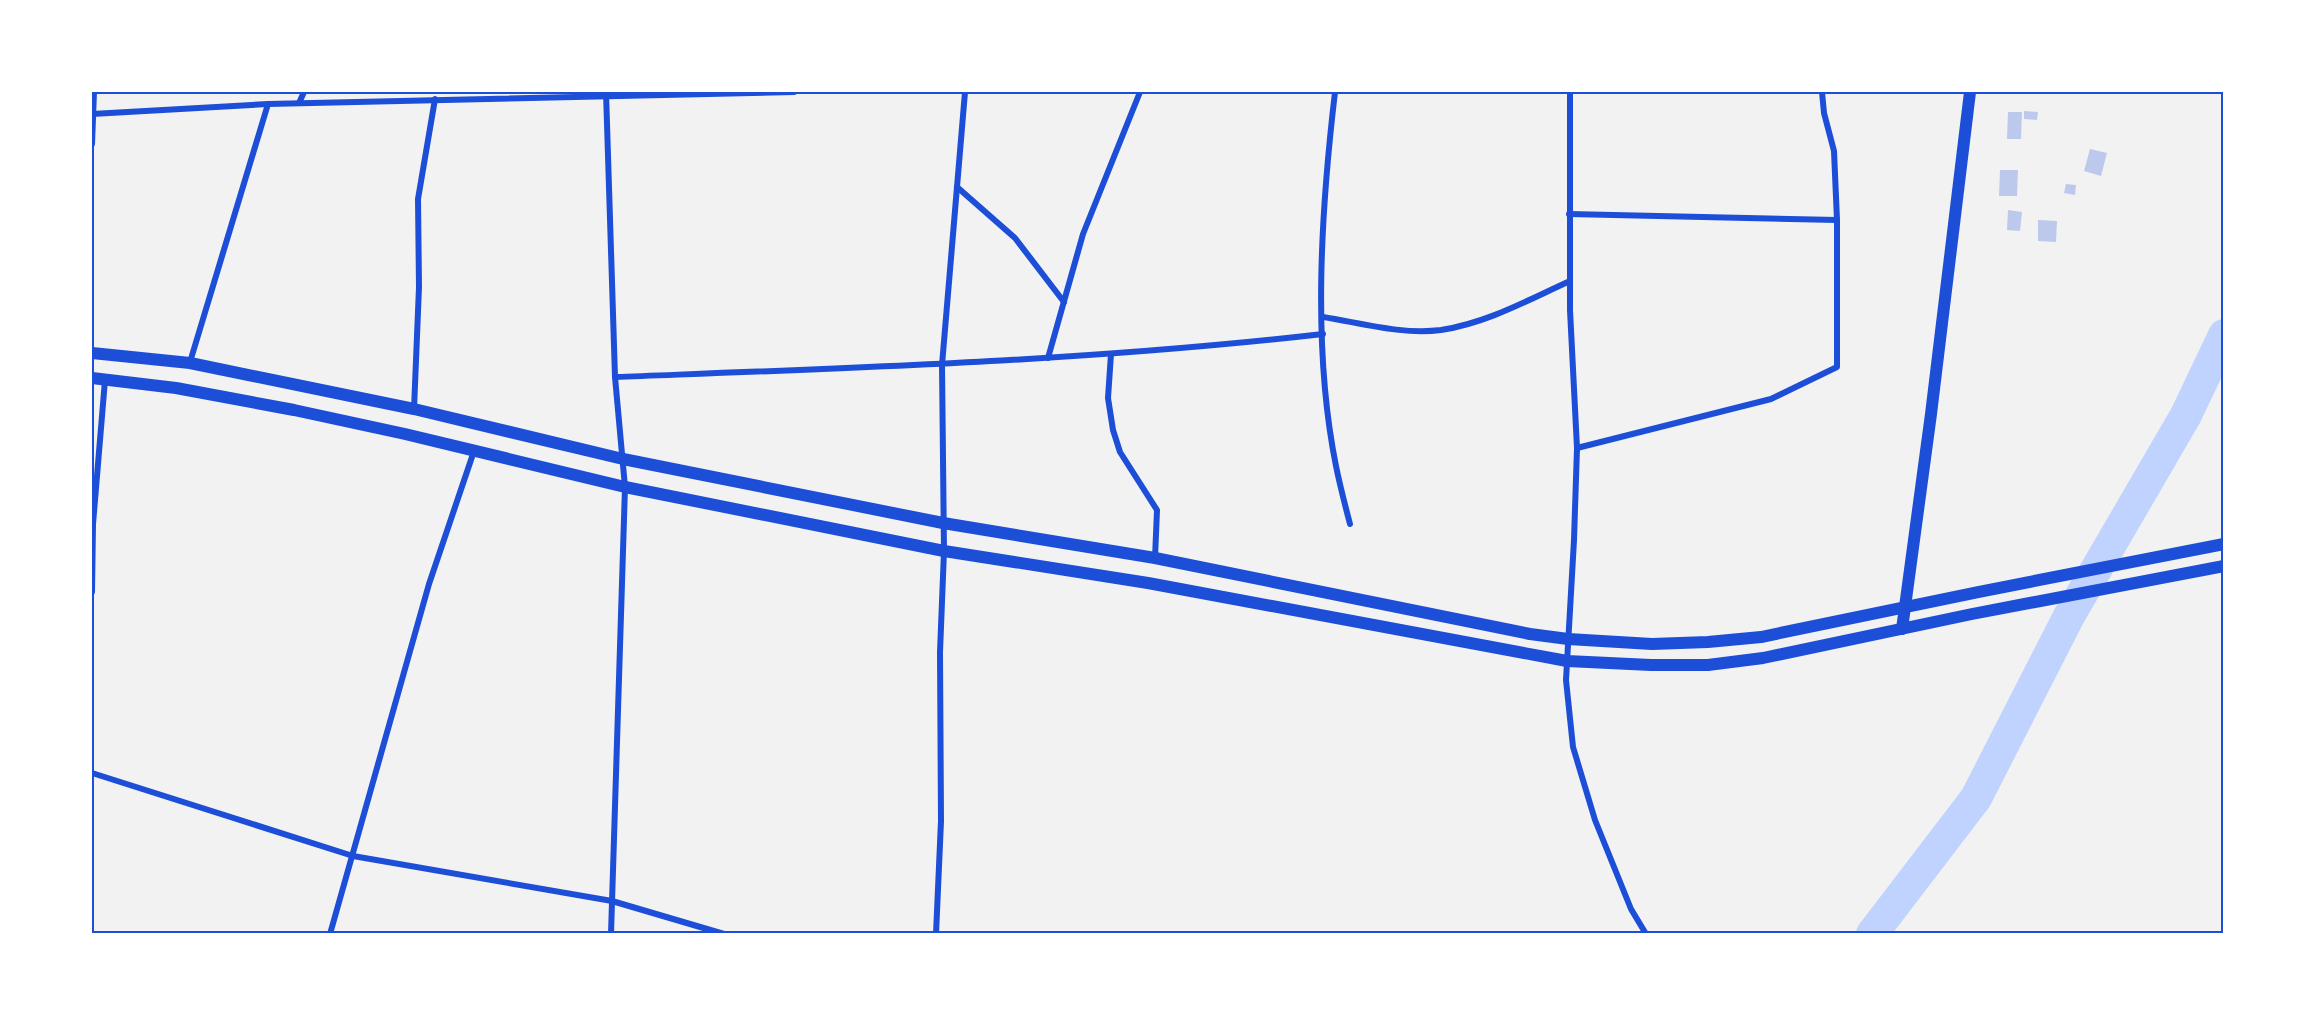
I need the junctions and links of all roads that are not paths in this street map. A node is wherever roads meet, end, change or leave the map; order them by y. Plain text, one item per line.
1 (94, 92) edge
2 (304, 92) edge
3 (451, 92) edge
4 (767, 92) edge
5 (794, 92) edge
6 (965, 92) edge
7 (1140, 92) edge
8 (1335, 92) edge
9 (1570, 92) edge
10 (1822, 92) edge
11 (1970, 92) edge
12 (606, 94) edge
13 (435, 99) junction
14 (448, 99) junction
15 (299, 103) junction
16 (268, 104) junction
17 (92, 114) edge
18 (92, 144) edge
19 (957, 187) junction
20 (1569, 214) junction
21 (1837, 220) junction
22 (1570, 281) junction
23 (1064, 302) junction
24 (1323, 317) junction
25 (1323, 334) junction
26 (92, 353) edge
27 (1111, 354) junction
28 (1048, 358) junction
29 (189, 363) junction
30 (942, 365) junction
31 (615, 377) junction
32 (92, 378) edge
33 (105, 379) junction
34 (414, 409) junction
35 (1577, 448) junction
36 (474, 451) junction
37 (623, 459) junction
38 (625, 487) junction
39 (943, 523) junction
40 (1350, 524) dead end
41 (2220, 545) edge
42 (944, 551) junction
43 (1155, 558) junction
44 (2223, 566) edge
45 (92, 592) edge
46 (1905, 608) junction
47 (1902, 629) junction
48 (1568, 639) junction
49 (1567, 661) junction
50 (92, 773) edge
51 (353, 856) junction
52 (612, 901) junction
53 (330, 933) edge
54 (611, 933) edge
55 (724, 933) edge
56 (936, 933) edge
57 (1646, 933) edge

1 - 17 street
2 - 15 street
3 - 14 street
4 - 5 street
4 - 12 street
6 - 19 street
7 - 23 street
8 - 24 street
9 - 20 street
10 - 21 street
11 - 46 main road
12 - 14 street
12 - 31 street
13 - 14 street
13 - 15 street
13 - 34 street
15 - 16 street
16 - 17 street
16 - 29 street
17 - 18 street
19 - 23 street
19 - 30 street
20 - 21 street
20 - 22 street
21 - 35 street
22 - 24 street
22 - 35 street
23 - 28 street
24 - 25 street
25 - 27 street
25 - 40 street
26 - 29 main road
27 - 28 street
27 - 43 street
28 - 30 street
29 - 34 main road
30 - 31 street
30 - 39 street
31 - 37 street
32 - 33 main road
33 - 36 main road
33 - 45 street
34 - 37 main road
35 - 48 street
36 - 38 main road
36 - 51 street
37 - 38 street
37 - 39 main road
38 - 42 main road
38 - 52 street
39 - 42 street
39 - 43 main road
41 - 46 main road
42 - 49 main road
42 - 56 street
43 - 48 main road
44 - 47 main road
46 - 47 main road
46 - 48 main road
47 - 49 main road
48 - 49 street
49 - 57 street
50 - 51 street
51 - 52 street
51 - 53 street
52 - 54 street
52 - 55 street

